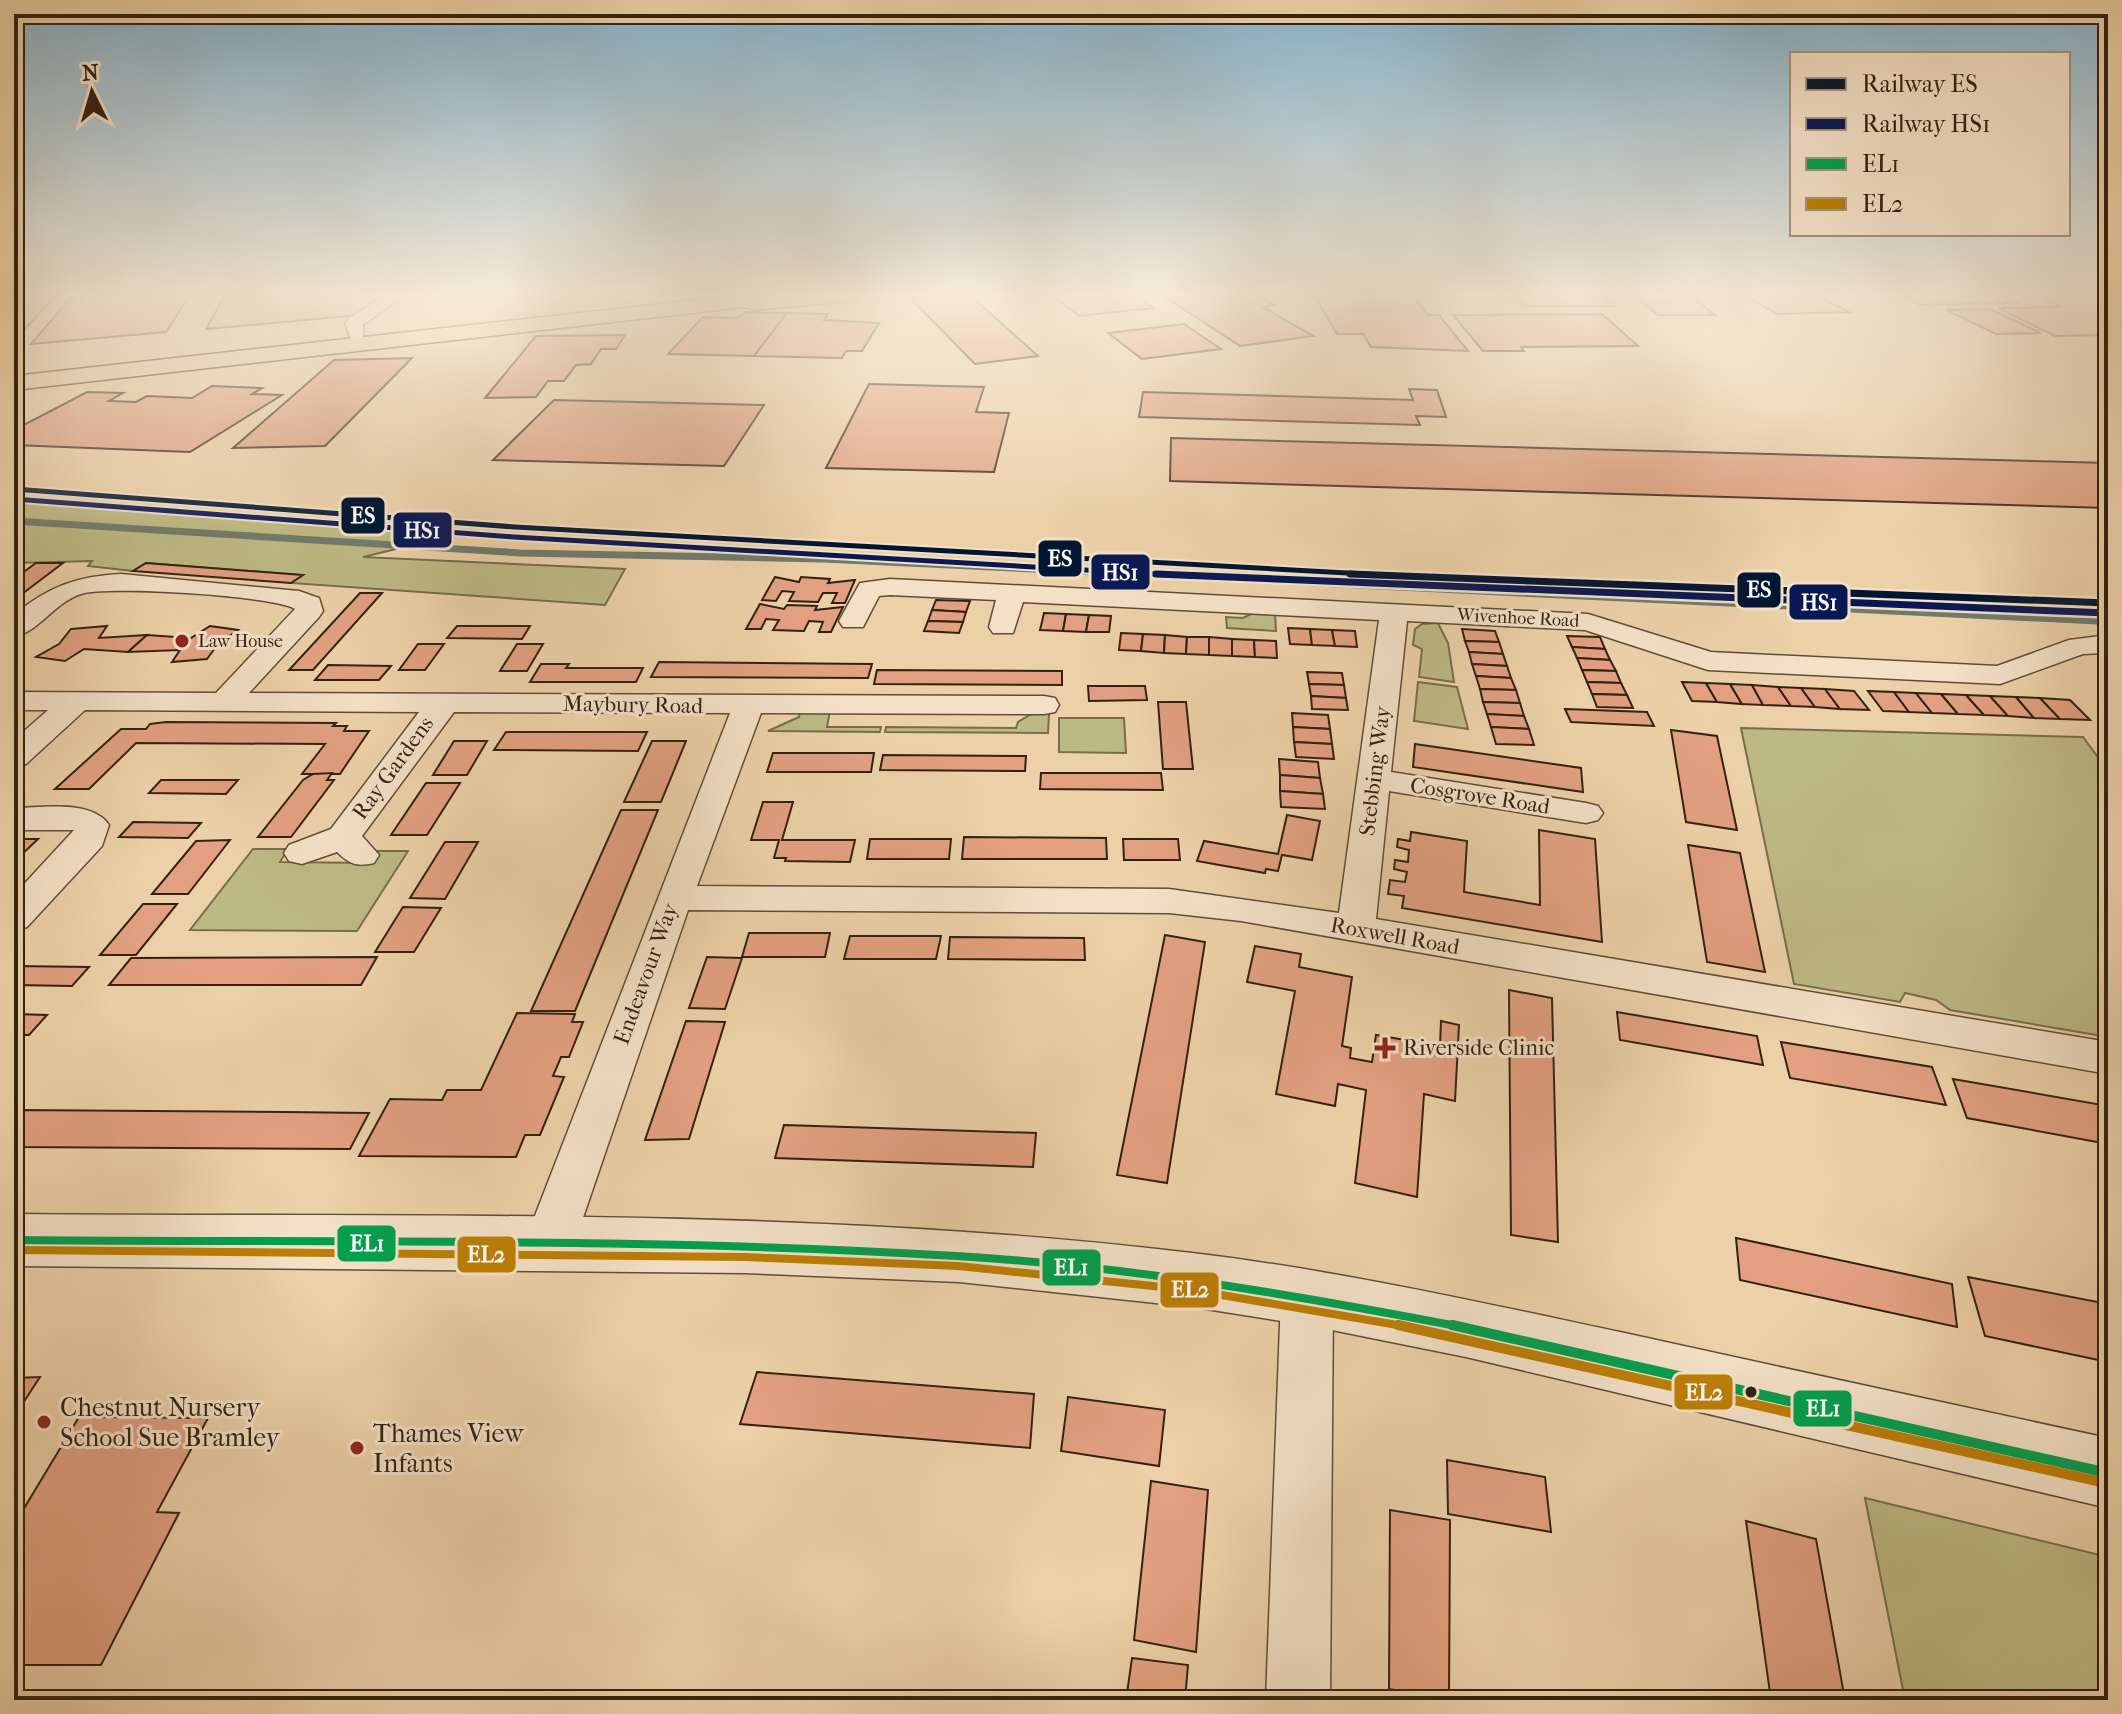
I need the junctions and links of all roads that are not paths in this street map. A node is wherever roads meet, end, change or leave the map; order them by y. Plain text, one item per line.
1 (87, 375) edge
2 (14, 383) edge
3 (1012, 592) junction
4 (1394, 611) junction
5 (853, 621) dead end
6 (1003, 627) dead end
7 (14, 629) edge
8 (2108, 644) edge
9 (14, 701) edge
10 (77, 701) junction
11 (223, 703) junction
12 (447, 703) junction
13 (1044, 705) dead end
14 (748, 706) junction
15 (14, 757) edge
16 (1375, 779) junction
17 (1586, 813) dead end
18 (14, 819) edge
19 (302, 853) dead end
20 (674, 898) junction
21 (14, 918) edge
22 (1356, 930) junction
23 (2108, 1058) edge
24 (14, 1240) edge
25 (549, 1244) junction
26 (1307, 1297) junction
27 (2108, 1473) edge
28 (1298, 1700) edge

1 - 2 highway
3 - 4 street, Wivenhoe Road
3 - 5 street, Wivenhoe Road
3 - 6 street
4 - 8 street, Wivenhoe Road
4 - 16 street, Stebbing Way
7 - 11 street
9 - 10 street, Maybury Road
10 - 11 street, Maybury Road
10 - 15 street
11 - 12 street, Maybury Road
12 - 14 street, Maybury Road
12 - 19 street, Ray Gardens
13 - 14 street, Maybury Road
14 - 20 street, Endeavour Way
16 - 17 street, Cosgrove Road
16 - 22 street, Stebbing Way
18 - 21 street
20 - 22 street, Roxwell Road
20 - 25 street, Endeavour Way
22 - 23 street, Roxwell Road
24 - 25 street
25 - 26 street
26 - 27 street
26 - 28 street

